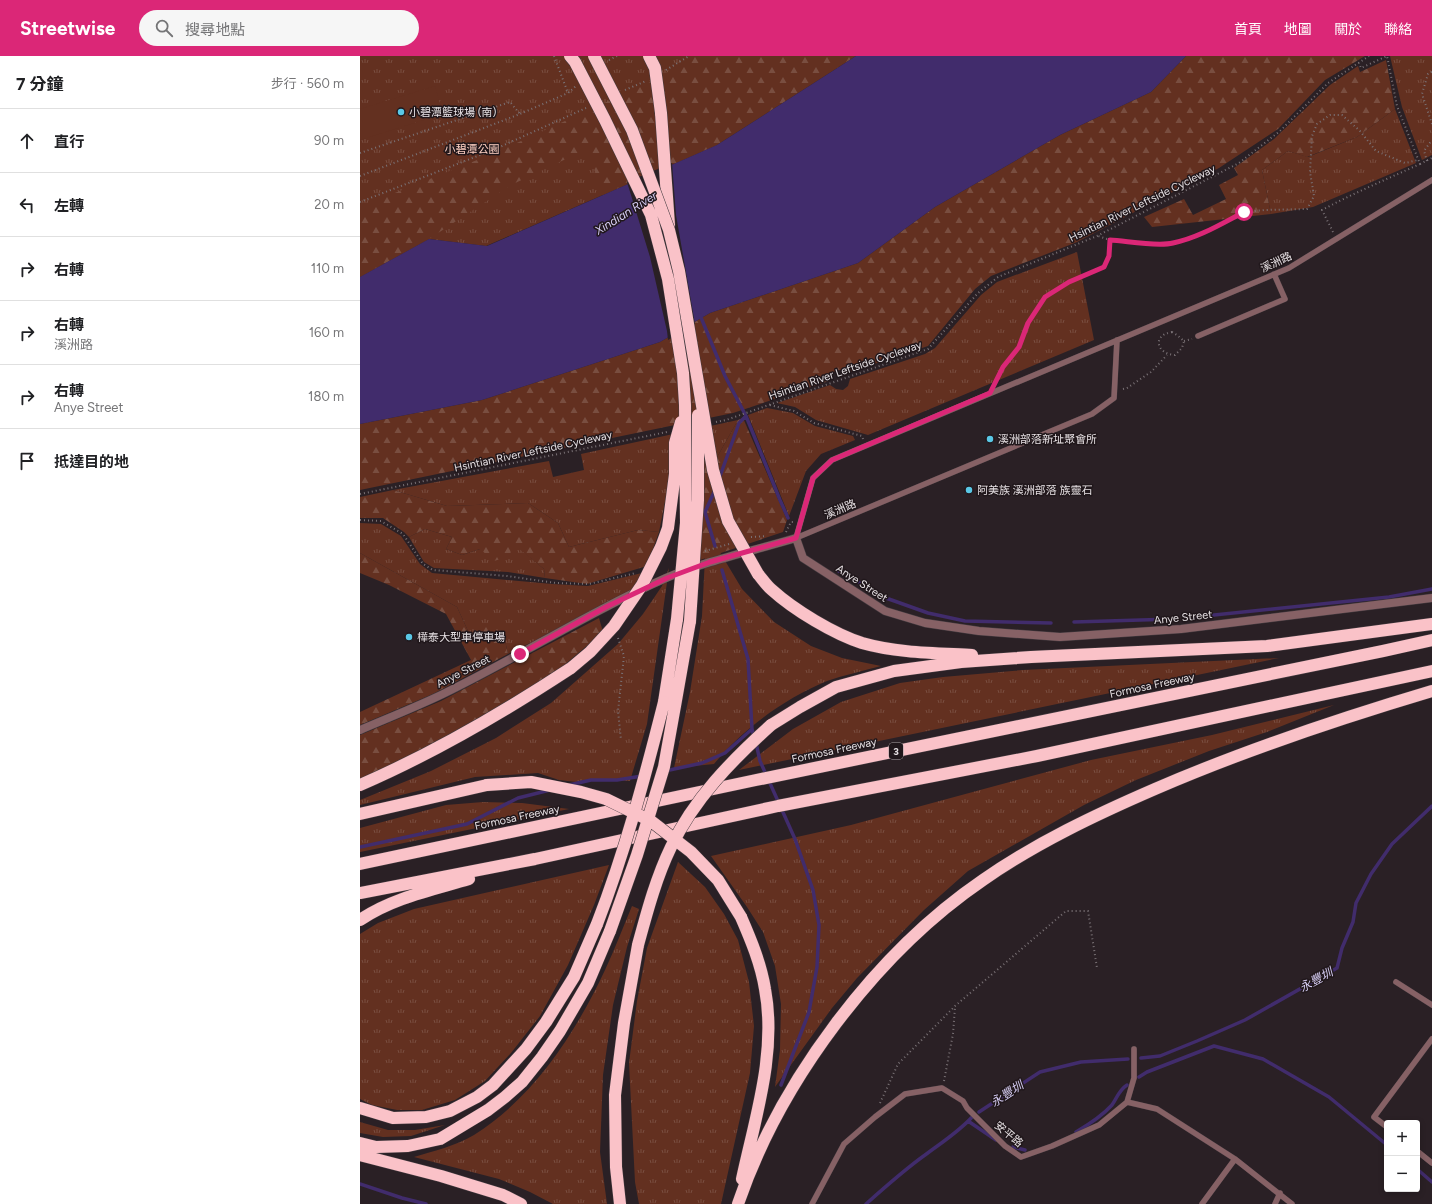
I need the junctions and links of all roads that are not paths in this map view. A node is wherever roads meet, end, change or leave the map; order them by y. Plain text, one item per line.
1 (594, 56) edge
2 (649, 56) edge
3 (572, 58) edge
4 (1432, 180) edge
5 (669, 230) junction
6 (1274, 274) junction
7 (1198, 336) dead end
8 (1118, 340) junction
9 (696, 377) junction
10 (685, 405) junction
11 (796, 538) junction
12 (1432, 598) edge
13 (1432, 624) edge
14 (1432, 640) edge
15 (1031, 657) junction
16 (1432, 671) edge
17 (1432, 691) edge
18 (670, 704) junction
19 (360, 730) edge
20 (360, 785) edge
21 (360, 814) edge
22 (535, 859) junction
23 (360, 864) edge
24 (360, 893) edge
25 (360, 920) edge
26 (1396, 982) dead end
27 (1432, 1005) edge
28 (1432, 1041) edge
29 (1134, 1049) dead end
30 (1128, 1102) junction
31 (360, 1108) edge
32 (1384, 1125) edge
33 (360, 1143) edge
34 (1420, 1153) edge
35 (360, 1155) edge
36 (1235, 1160) junction
37 (1432, 1163) edge
38 (1280, 1193) junction
39 (521, 1204) edge
40 (620, 1204) edge
41 (737, 1204) edge
42 (812, 1204) edge
43 (1202, 1204) edge
44 (1276, 1204) edge
45 (1292, 1204) edge

1 - 5 highway, bridge
2 - 5 highway, bridge
3 - 10 highway, bridge
4 - 6 lane, 溪洲路
5 - 9 highway, bridge
6 - 7 lane
6 - 8 lane, 溪洲路
8 - 11 lane, 溪洲路
8 - 11 lane, 溪洲路
9 - 15 highway, bridge
9 - 18 highway, bridge
10 - 18 highway, bridge
10 - 20 highway, bridge
11 - 12 street, Anye Street
11 - 19 street, Anye Street
13 - 15 highway
14 - 23 highway, Formosa Freeway / 3
15 - 40 highway, bridge
16 - 22 highway
17 - 41 highway
18 - 31 highway, bridge
18 - 33 highway, bridge
21 - 41 highway, bridge
22 - 24 highway
22 - 25 highway
26 - 27 lane
28 - 32 lane
29 - 30 lane
30 - 36 lane
30 - 42 lane, 安平路
34 - 37 lane
35 - 39 highway
36 - 38 lane
36 - 43 lane
38 - 44 lane
38 - 45 lane

